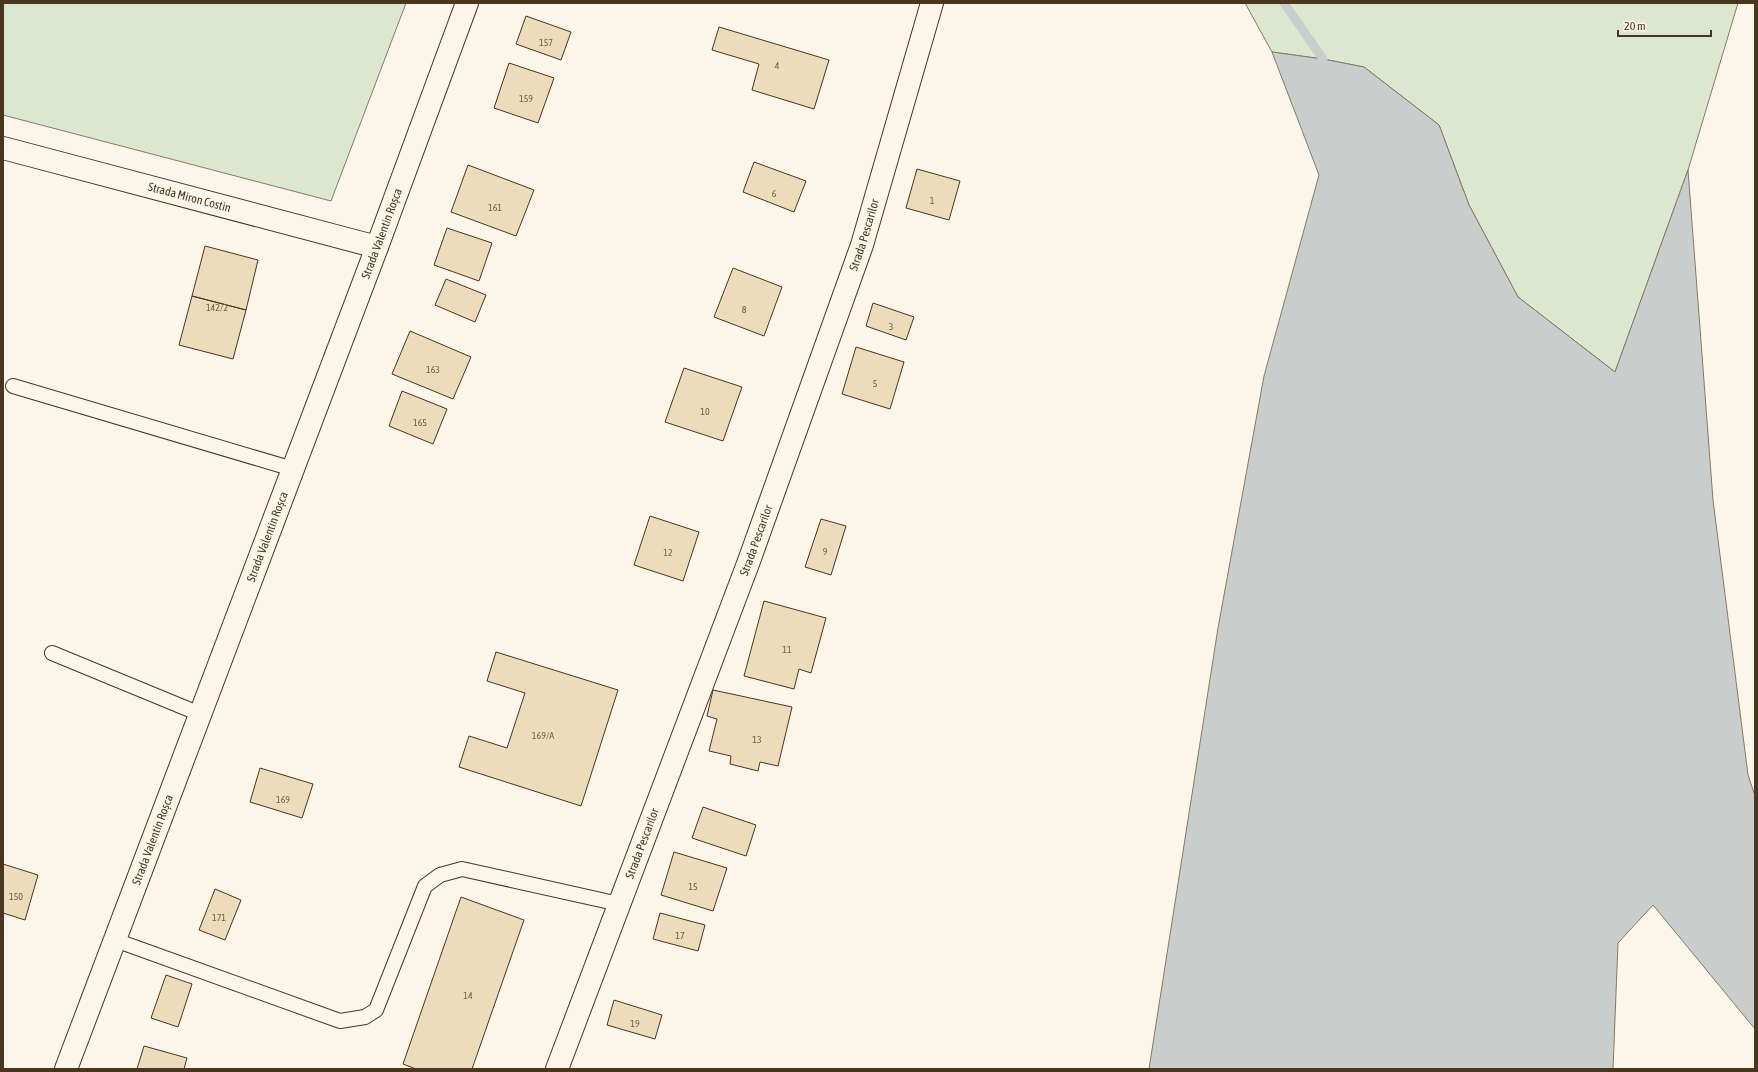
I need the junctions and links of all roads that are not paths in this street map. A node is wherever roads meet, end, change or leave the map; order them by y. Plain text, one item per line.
1 (467, 3) edge
2 (932, 3) edge
3 (3, 148) edge
4 (377, 247) junction
5 (13, 386) dead end
6 (293, 469) junction
7 (52, 653) dead end
8 (200, 714) junction
9 (619, 904) junction
10 (115, 940) junction
11 (66, 1069) edge
12 (557, 1069) edge

1 - 4 street, Strada Valentin Roșca
2 - 9 street, Strada Pescarilor
3 - 4 street, Strada Miron Costin
4 - 6 street, Strada Valentin Roșca
5 - 6 lane
6 - 8 street, Strada Valentin Roșca
7 - 8 lane
8 - 10 street, Strada Valentin Roșca
9 - 10 lane
9 - 12 street, Strada Pescarilor
10 - 11 street, Strada Valentin Roșca

